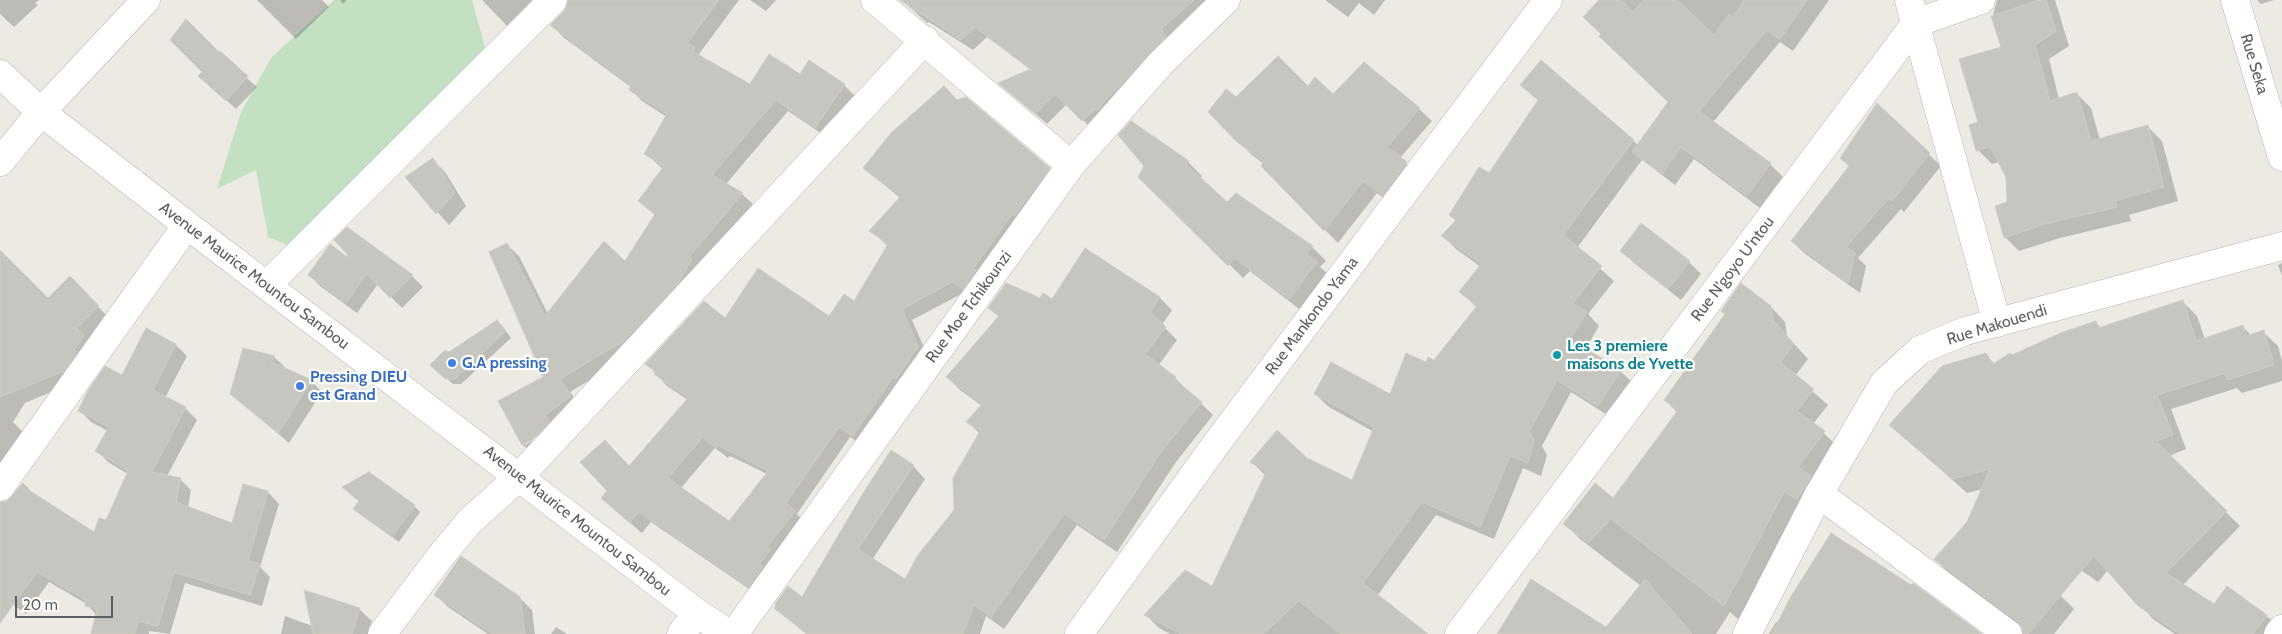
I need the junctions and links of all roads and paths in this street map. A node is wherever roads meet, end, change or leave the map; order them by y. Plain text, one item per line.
1 (146, 0) edge
2 (553, 0) edge
3 (875, 0) edge
4 (1226, 0) edge
5 (1548, 0) edge
6 (1981, 0) edge
7 (2235, 0) edge
8 (1913, 12) edge
9 (925, 40) junction
10 (0, 74) edge
11 (41, 112) junction
12 (2282, 157) edge
13 (0, 162) edge
14 (1071, 164) junction
15 (187, 225) junction
16 (2282, 246) edge
17 (267, 285) junction
18 (1997, 323) junction
19 (519, 477) junction
20 (0, 487) edge
21 (1818, 494) junction
22 (688, 624) edge
23 (2282, 628) edge
24 (382, 634) edge
25 (729, 634) edge
26 (734, 634) edge
27 (1080, 634) edge
28 (1459, 634) edge
29 (1747, 634) edge
30 (2008, 634) edge
31 (2278, 634) edge

1 - 11 street
2 - 17 street
3 - 9 street
4 - 14 street, Rue Moe Tchikounzi
5 - 27 street, Rue Mankondo Yama
6 - 8 street
7 - 12 street, Rue Seka
8 - 18 street
8 - 28 street, Rue N'goyo U'ntou
9 - 14 street
9 - 19 street
10 - 11 street, Avenue Maurice Mountou Sambou
11 - 13 street
11 - 15 street, Avenue Maurice Mountou Sambou
14 - 26 street, Rue Moe Tchikounzi
15 - 17 street, Avenue Maurice Mountou Sambou
15 - 20 street
16 - 18 street, Rue Makouendi
17 - 19 street, Avenue Maurice Mountou Sambou
18 - 21 street, Rue Makouendi
19 - 22 street, Avenue Maurice Mountou Sambou
19 - 24 street
21 - 29 street, Rue Makouendi
21 - 30 street
22 - 25 street, Avenue Maurice Mountou Sambou
23 - 31 street

